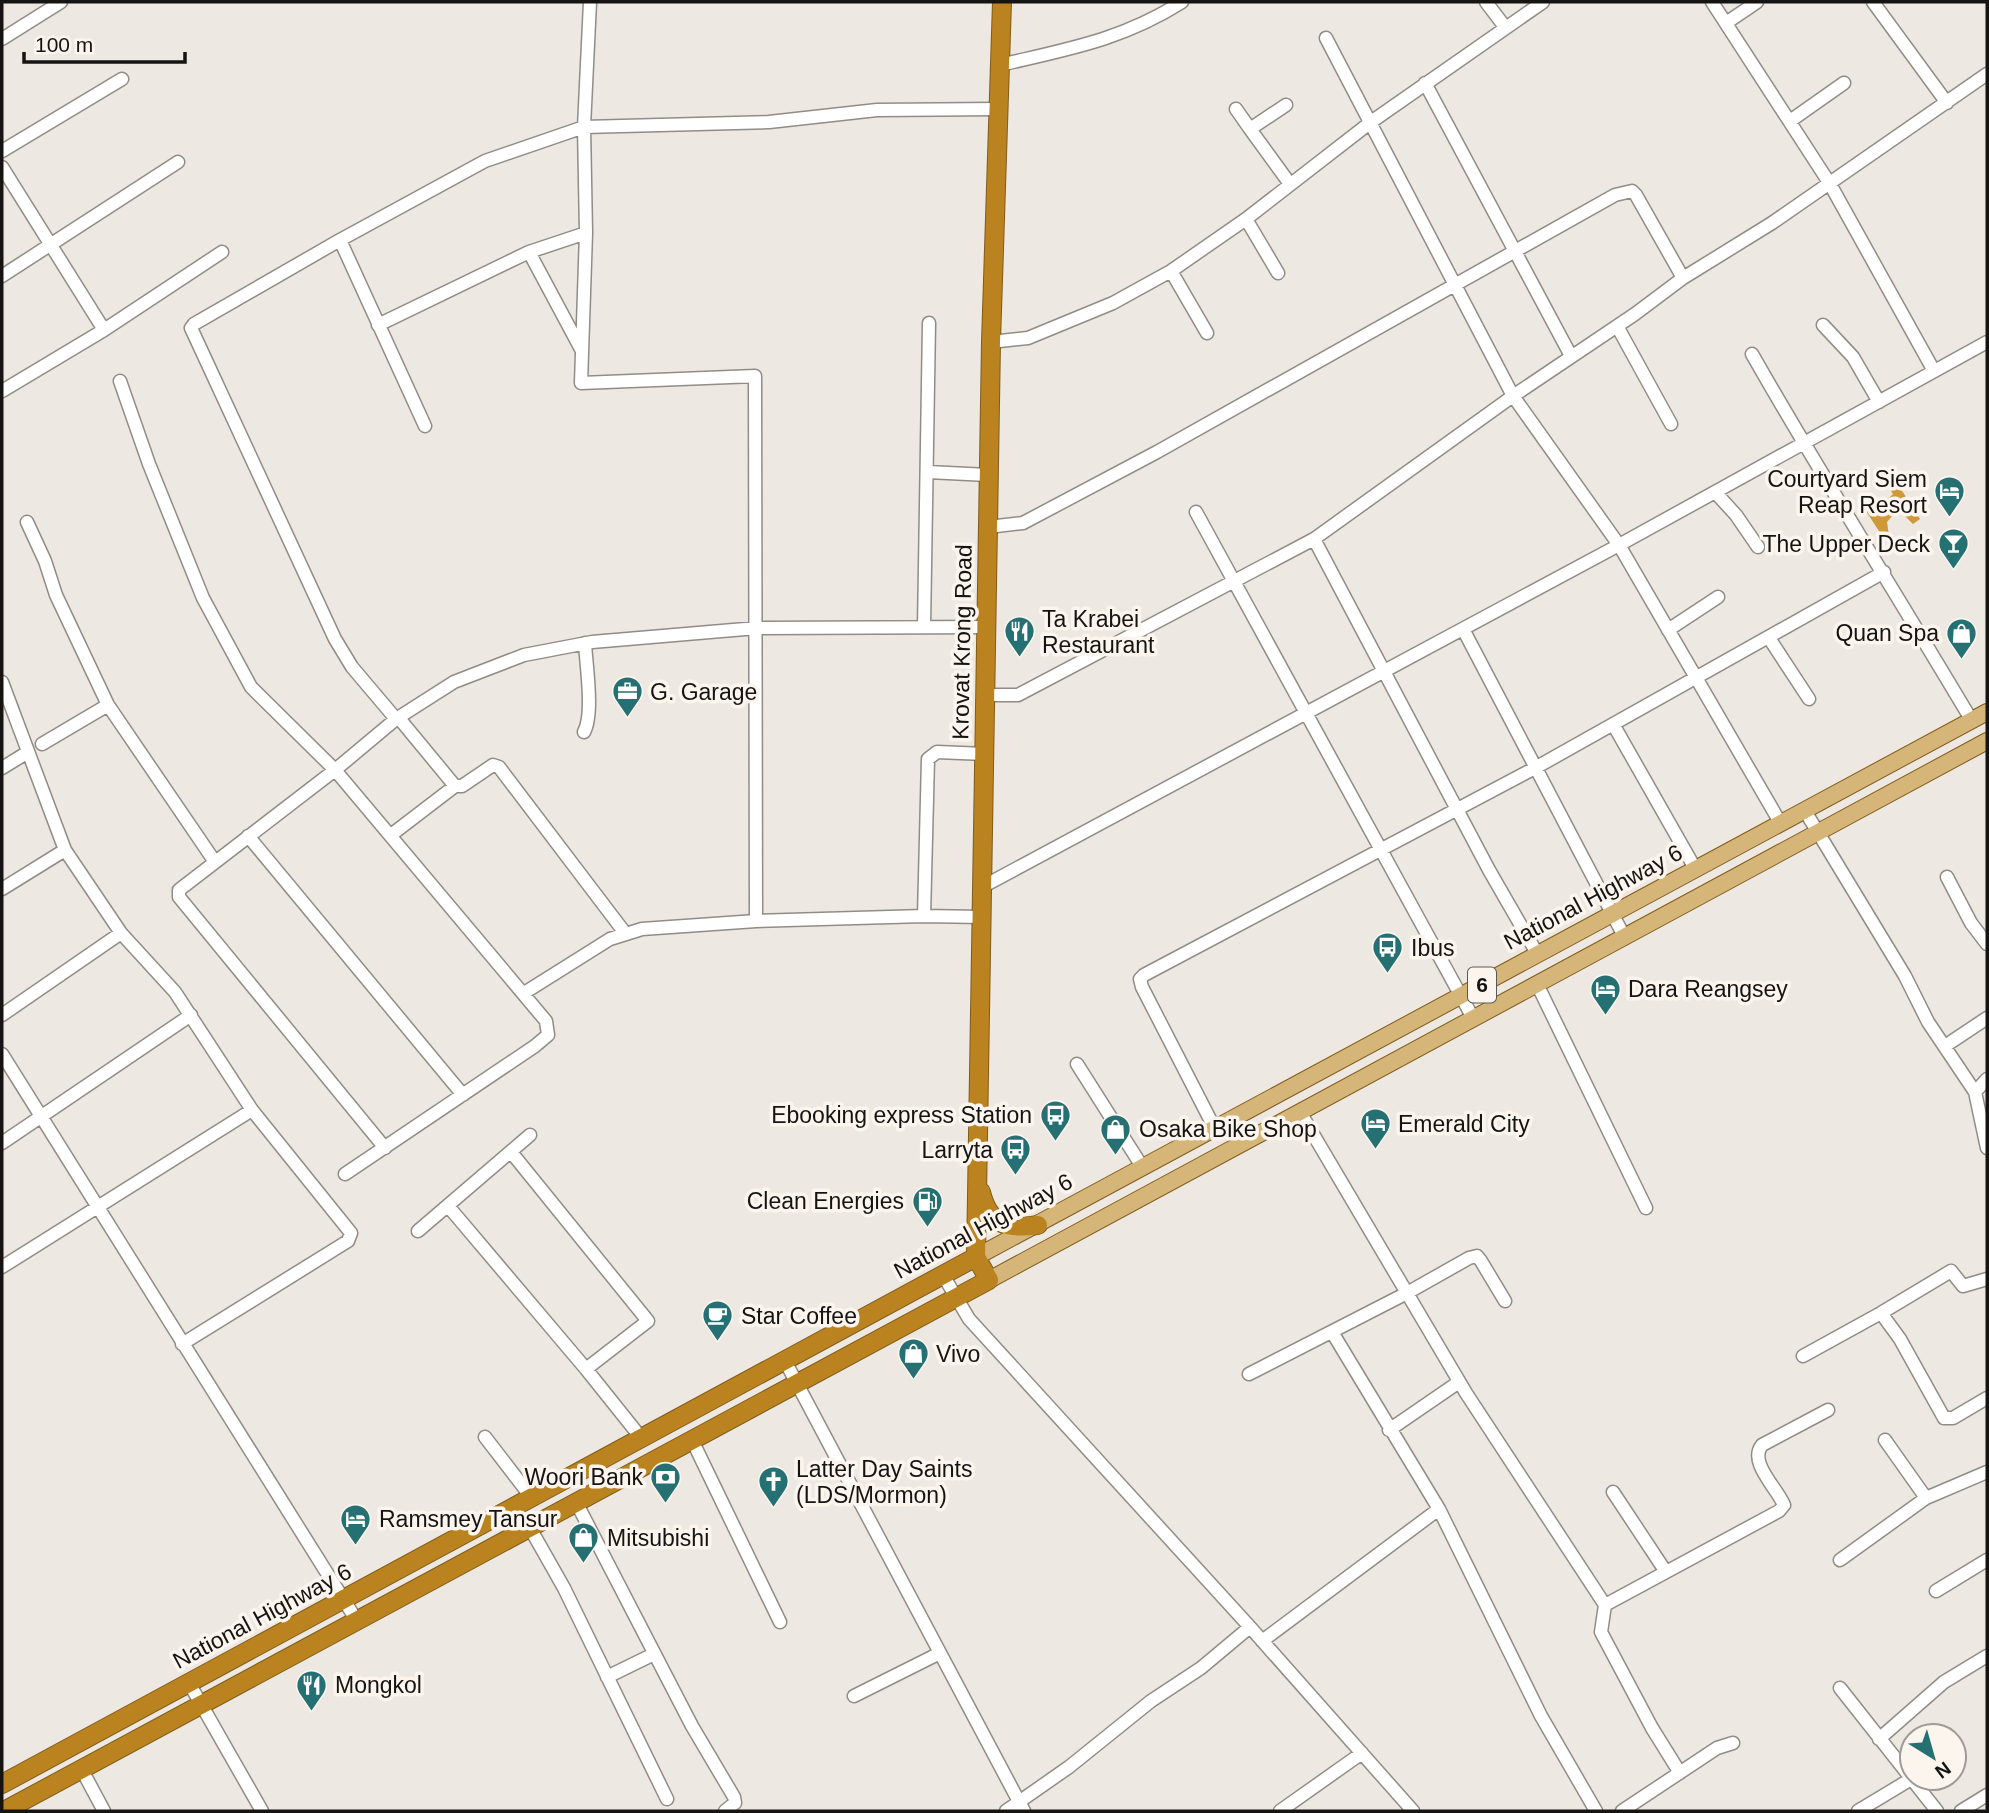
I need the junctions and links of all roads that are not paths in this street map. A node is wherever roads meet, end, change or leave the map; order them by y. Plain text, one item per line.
1 (61, 2) edge
2 (590, 2) edge
3 (1002, 2) edge
4 (1182, 2) edge
5 (1486, 2) edge
6 (1543, 2) edge
7 (1712, 2) edge
8 (1757, 2) edge
9 (1873, 2) edge
10 (1726, 23) junction
11 (1504, 27) junction
12 (1326, 38) dead end
13 (2, 39) edge
14 (1000, 65) junction
15 (1987, 74) edge
16 (122, 79) dead end
17 (1425, 83) junction
18 (1844, 83) dead end
19 (1947, 103) junction
20 (1286, 105) dead end
21 (999, 109) junction
22 (1236, 109) dead end
23 (1790, 121) junction
24 (1371, 122) junction
25 (584, 127) junction
26 (1250, 129) junction
27 (2, 151) edge
28 (178, 162) dead end
29 (2, 167) edge
30 (1290, 184) junction
31 (1830, 184) junction
32 (1246, 219) junction
33 (586, 233) junction
34 (340, 240) junction
35 (50, 245) junction
36 (1514, 250) junction
37 (222, 252) dead end
38 (529, 252) junction
39 (1171, 271) junction
40 (1278, 273) dead end
41 (2, 276) edge
42 (1683, 278) junction
43 (1454, 287) junction
44 (929, 323) dead end
45 (378, 325) junction
46 (1823, 325) dead end
47 (1617, 326) junction
48 (104, 330) junction
49 (1208, 333) dead end
50 (991, 342) junction
51 (1987, 342) edge
52 (582, 353) junction
53 (1752, 354) dead end
54 (1571, 356) junction
55 (1934, 371) junction
56 (120, 381) dead end
57 (2, 391) edge
58 (1513, 396) junction
59 (1879, 402) junction
60 (1671, 424) dead end
61 (425, 426) dead end
62 (1803, 444) junction
63 (928, 472) junction
64 (988, 475) junction
65 (1715, 492) junction
66 (1196, 512) dead end
67 (27, 522) dead end
68 (988, 527) junction
69 (1314, 539) junction
70 (1619, 545) junction
71 (1758, 547) dead end
72 (1884, 572) junction
73 (1234, 581) junction
74 (1718, 597) dead end
75 (923, 627) junction
76 (987, 627) junction
77 (757, 628) junction
78 (1463, 629) junction
79 (1668, 630) junction
80 (1769, 638) junction
81 (585, 643) junction
82 (1385, 672) junction
83 (1696, 677) junction
84 (2, 682) edge
85 (986, 695) junction
86 (1809, 699) dead end
87 (108, 705) junction
88 (1987, 712) edge
89 (1304, 713) junction
90 (397, 718) junction
91 (1972, 721) junction
92 (1614, 724) junction
93 (584, 732) dead end
94 (1987, 741) edge
95 (42, 744) dead end
96 (28, 752) junction
97 (985, 754) junction
98 (2, 768) edge
99 (1535, 768) junction
100 (335, 770) junction
101 (455, 786) junction
102 (1458, 808) junction
103 (1805, 811) junction
104 (1781, 824) junction
105 (1818, 832) junction
106 (391, 835) junction
107 (248, 836) junction
108 (65, 850) junction
109 (1381, 850) junction
110 (215, 862) junction
111 (1696, 870) junction
112 (1947, 877) dead end
113 (982, 887) junction
114 (2, 889) edge
115 (1612, 915) junction
116 (924, 916) junction
117 (982, 917) junction
118 (756, 921) junction
119 (121, 933) junction
120 (625, 933) junction
121 (1625, 938) junction
122 (1987, 944) edge
123 (1538, 955) junction
124 (1537, 984) junction
125 (524, 993) junction
126 (1461, 996) junction
127 (2, 1015) edge
128 (191, 1015) junction
129 (1473, 1018) junction
130 (1987, 1018) edge
131 (1945, 1046) junction
132 (2, 1054) edge
133 (1077, 1063) dead end
134 (1987, 1079) edge
135 (1975, 1092) junction
136 (463, 1095) junction
137 (252, 1110) junction
138 (1300, 1112) junction
139 (42, 1117) junction
140 (1215, 1129) junction
141 (530, 1135) dead end
142 (2, 1143) edge
143 (385, 1148) junction
144 (1987, 1148) edge
145 (511, 1152) junction
146 (1143, 1168) junction
147 (345, 1174) dead end
148 (977, 1177) junction
149 (97, 1206) junction
150 (448, 1206) junction
151 (1646, 1208) dead end
152 (1038, 1225) junction
153 (418, 1231) dead end
154 (976, 1257) junction
155 (2, 1267) edge
156 (943, 1275) junction
157 (1987, 1279) edge
158 (989, 1280) junction
159 (1407, 1293) junction
160 (956, 1298) junction
161 (1505, 1301) dead end
162 (1881, 1313) junction
163 (1332, 1332) junction
164 (182, 1344) junction
165 (1803, 1356) dead end
166 (785, 1361) junction
167 (586, 1368) junction
168 (1249, 1374) dead end
169 (1459, 1382) junction
170 (796, 1384) junction
171 (1987, 1398) edge
172 (1828, 1410) dead end
173 (1389, 1430) junction
174 (485, 1437) dead end
175 (642, 1439) junction
176 (692, 1440) junction
177 (1885, 1440) dead end
178 (1987, 1472) edge
179 (1613, 1493) dead end
180 (532, 1498) junction
181 (1926, 1498) junction
182 (576, 1502) junction
183 (1438, 1509) junction
184 (530, 1528) junction
185 (1840, 1560) dead end
186 (1987, 1560) edge
187 (1666, 1572) junction
188 (1936, 1591) dead end
189 (345, 1599) junction
190 (1605, 1605) junction
191 (357, 1621) junction
192 (780, 1622) dead end
193 (1250, 1627) junction
194 (1262, 1641) junction
195 (940, 1653) junction
196 (654, 1654) junction
197 (1987, 1656) edge
198 (607, 1677) junction
199 (189, 1683) junction
200 (1840, 1688) dead end
201 (854, 1696) dead end
202 (201, 1705) junction
203 (1879, 1739) junction
204 (1733, 1743) dead end
205 (1362, 1754) junction
206 (1898, 1763) edge
207 (82, 1770) junction
208 (1679, 1773) junction
209 (2, 1784) edge
210 (1898, 1787) edge
211 (1922, 1792) edge
212 (1987, 1795) edge
213 (667, 1799) dead end
214 (1022, 1807) edge
215 (4, 1811) edge
216 (104, 1811) edge
217 (262, 1811) edge
218 (724, 1811) edge
219 (1006, 1811) edge
220 (1280, 1811) edge
221 (1413, 1811) edge
222 (1595, 1811) edge
223 (1622, 1811) edge
224 (1858, 1811) edge
225 (1937, 1811) edge
226 (1961, 1811) edge

1 - 13 street
2 - 25 street
3 - 14 highway, Krovat Krong Road
4 - 14 street
5 - 11 street
6 - 11 street
7 - 10 street
8 - 10 street
9 - 19 street
10 - 23 street
11 - 17 street
12 - 24 street
14 - 21 highway, Krovat Krong Road
15 - 19 street
16 - 27 street
17 - 24 street
17 - 36 street
18 - 23 street
19 - 31 street
20 - 26 street
21 - 25 street
21 - 50 highway, Krovat Krong Road
22 - 26 street
23 - 31 street
24 - 30 street
24 - 43 street
25 - 33 street
25 - 34 street
26 - 30 street
28 - 35 street
29 - 35 street
30 - 32 street
31 - 42 street
31 - 55 street
32 - 39 street
32 - 40 street
33 - 38 street
33 - 52 street
34 - 45 street
34 - 90 street
35 - 41 street
35 - 48 street
36 - 42 street
36 - 43 street
36 - 54 street
37 - 48 street
38 - 45 street
38 - 52 street
39 - 49 street
39 - 50 street
42 - 47 street
43 - 58 street
43 - 68 street
44 - 63 street
45 - 61 street
46 - 59 street
47 - 54 street
47 - 60 street
48 - 57 street
50 - 64 highway, Krovat Krong Road
51 - 55 street
52 - 77 street
53 - 62 street
54 - 58 street
55 - 59 street
56 - 100 street
58 - 69 street
58 - 70 street
59 - 62 street
62 - 65 street
62 - 72 street
63 - 64 street
63 - 75 street
64 - 68 highway, Krovat Krong Road
65 - 70 street
65 - 71 street
66 - 73 street
67 - 87 street
68 - 76 highway, Krovat Krong Road
69 - 73 street
69 - 82 street
70 - 78 street
70 - 79 street
72 - 80 street
72 - 91 street
73 - 85 street
73 - 89 street
74 - 79 street
75 - 76 street
75 - 77 street
76 - 85 highway, Krovat Krong Road
77 - 81 street
77 - 118 street
78 - 82 street
78 - 99 street
79 - 83 street
80 - 83 street
80 - 86 street
81 - 90 street
81 - 93 street
82 - 89 street
82 - 102 street
83 - 92 street
83 - 104 street
84 - 96 street
85 - 97 highway, Krovat Krong Road
87 - 95 street
87 - 110 street
88 - 91 main road, National Highway 6 / 6
89 - 109 street
89 - 113 street
90 - 100 street
90 - 101 street
91 - 103 main road, National Highway 6 / 6
92 - 99 street
92 - 111 street
94 - 105 main road, 6
96 - 98 street
96 - 108 street
97 - 113 highway, Krovat Krong Road
97 - 116 street
99 - 102 street
99 - 115 street
100 - 106 street
100 - 107 street
101 - 106 street
101 - 120 street
102 - 109 street
102 - 123 street
103 - 104 main road, National Highway 6 / 6
103 - 105 street
104 - 111 main road, National Highway 6 / 6
105 - 121 main road, 6
105 - 131 street
106 - 125 street
107 - 110 street
107 - 136 street
108 - 114 street
108 - 119 street
109 - 126 street
109 - 140 street
110 - 143 street
111 - 115 main road, National Highway 6 / 6
112 - 122 street
113 - 117 highway, Krovat Krong Road
115 - 121 street
115 - 123 main road, National Highway 6 / 6
116 - 117 street
116 - 118 street
117 - 148 highway, Krovat Krong Road
118 - 120 street
119 - 127 street
119 - 128 street
120 - 125 street
121 - 124 main road, 6
123 - 126 main road, National Highway 6 / 6
124 - 129 main road, 6
124 - 151 street
125 - 136 street
126 - 129 street
126 - 140 main road, National Highway 6 / 6
128 - 137 street
128 - 139 street
129 - 138 main road, 6
130 - 131 street
131 - 135 street
132 - 139 street
133 - 146 street
134 - 135 street
135 - 144 street
136 - 143 street
137 - 149 street
137 - 164 street
138 - 158 main road, 6
138 - 159 street
139 - 142 street
139 - 149 street
140 - 146 main road, National Highway 6 / 6
141 - 145 street
143 - 147 street
145 - 150 street
145 - 167 street
146 - 152 main road, National Highway 6 / 6
148 - 152 highway
148 - 154 highway, Krovat Krong Road
149 - 155 street
149 - 164 street
150 - 153 street
150 - 167 street
152 - 154 main road, National Highway 6 / 6
154 - 156 highway, National Highway 6 / 6
154 - 158 highway
156 - 160 street
156 - 166 highway, National Highway 6 / 6
157 - 162 street
158 - 160 highway, 6
159 - 161 street
159 - 163 street
159 - 169 street
160 - 170 highway, 6
160 - 193 street
162 - 165 street
162 - 171 street
163 - 168 street
163 - 173 street
164 - 189 street
166 - 170 street
166 - 175 highway, National Highway 6 / 6
167 - 175 street
169 - 173 street
169 - 190 street
170 - 176 highway, 6
170 - 195 street
172 - 187 street
173 - 183 street
174 - 180 street
175 - 180 highway, National Highway 6 / 6
176 - 182 highway, 6
176 - 192 street
177 - 181 street
178 - 181 street
179 - 187 street
180 - 189 highway, National Highway 6 / 6
181 - 185 street
182 - 184 highway, 6
182 - 196 street
183 - 194 street
183 - 222 street
184 - 191 highway, 6
184 - 198 street
186 - 188 street
187 - 190 street
189 - 191 street
189 - 199 highway, National Highway 6 / 6
190 - 208 street
191 - 202 highway, 6
193 - 194 street
193 - 214 street
194 - 205 street
195 - 201 street
195 - 214 street
196 - 198 street
196 - 218 street
197 - 203 street
198 - 213 street
199 - 202 street
199 - 209 highway, National Highway 6 / 6
200 - 203 street
202 - 207 highway, 6
202 - 217 street
203 - 206 street
204 - 208 street
205 - 220 street
205 - 221 street
207 - 215 highway, 6
207 - 216 street
208 - 223 street
210 - 224 street
211 - 225 street
212 - 226 street
214 - 219 street

